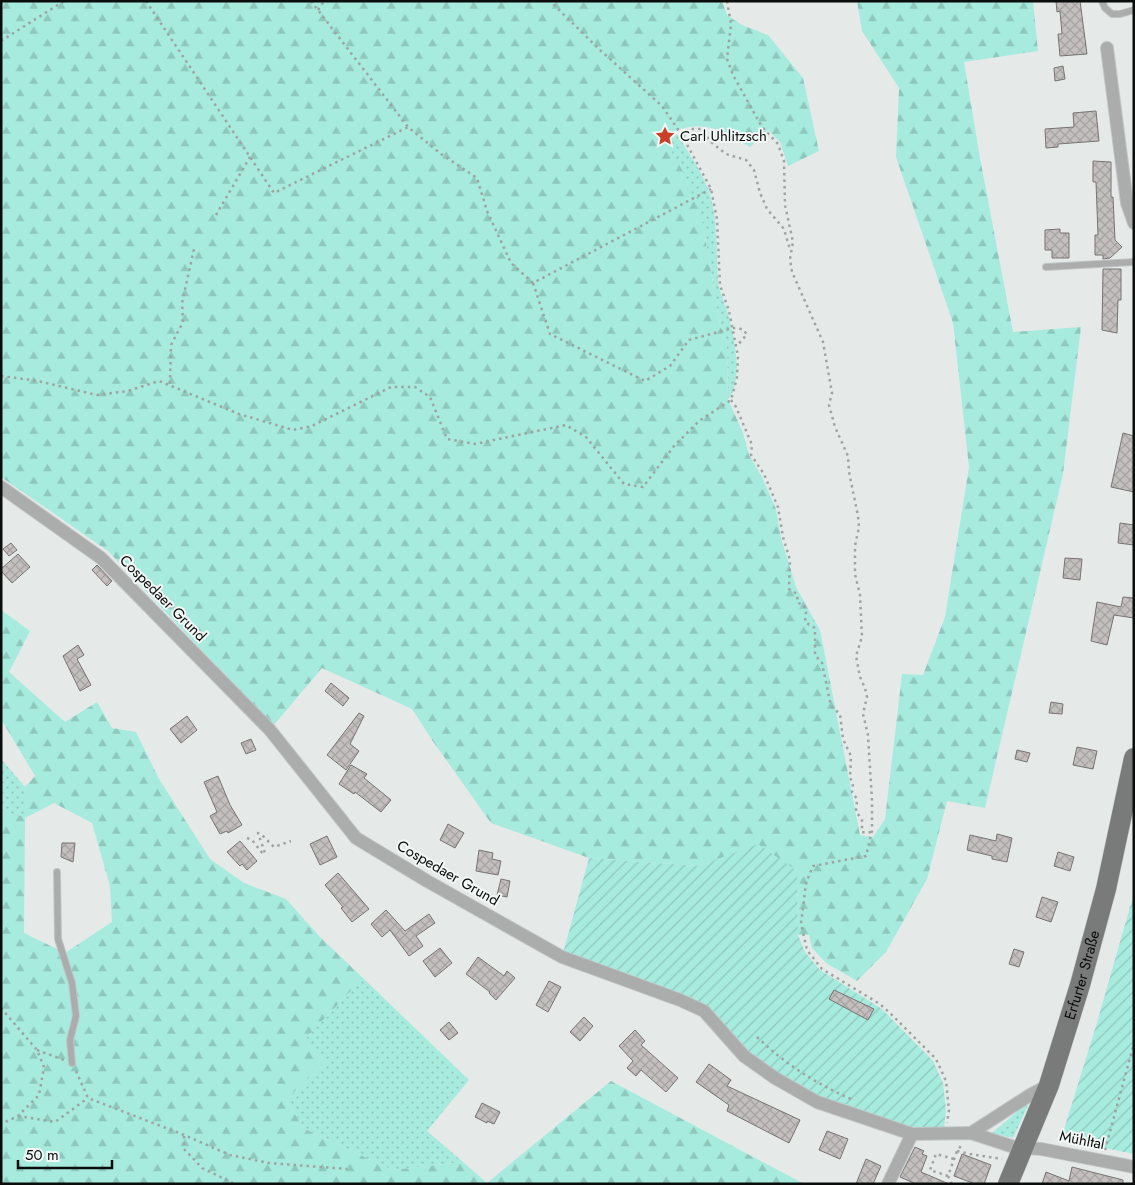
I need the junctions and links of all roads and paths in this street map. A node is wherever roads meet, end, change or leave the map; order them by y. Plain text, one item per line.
1 (64, 1) edge
2 (146, 1) edge
3 (311, 1) edge
4 (324, 1) edge
5 (550, 1) edge
6 (727, 1) edge
7 (1102, 1) edge
8 (318, 10) junction
9 (1134, 10) edge
10 (1, 41) edge
11 (1106, 48) dead end
12 (408, 127) junction
13 (683, 137) junction
14 (250, 157) junction
15 (711, 189) junction
16 (216, 215) dead end
17 (1134, 223) edge
18 (194, 249) dead end
19 (792, 249) junction
20 (1134, 262) edge
21 (1046, 267) dead end
22 (533, 283) junction
23 (733, 328) junction
24 (737, 346) junction
25 (1, 376) edge
26 (170, 384) junction
27 (731, 400) junction
28 (1, 487) edge
29 (1134, 758) edge
30 (872, 832) junction
31 (248, 838) dead end
32 (291, 841) dead end
33 (56, 872) dead end
34 (1, 1008) edge
35 (757, 1037) dead end
36 (1134, 1043) edge
37 (37, 1050) junction
38 (72, 1062) junction
39 (1049, 1086) junction
40 (88, 1098) junction
41 (854, 1100) dead end
42 (18, 1116) junction
43 (1, 1124) edge
44 (946, 1129) dead end
45 (972, 1133) junction
46 (912, 1134) junction
47 (184, 1135) junction
48 (1107, 1145) dead end
49 (1024, 1148) junction
50 (957, 1151) junction
51 (954, 1158) junction
52 (1008, 1162) dead end
53 (1134, 1167) edge
54 (347, 1169) dead end
55 (948, 1176) junction
56 (940, 1182) dead end
57 (235, 1184) edge
58 (888, 1184) edge
59 (944, 1184) edge
60 (952, 1184) edge
61 (1008, 1184) edge

1 - 10 path
2 - 14 path
3 - 8 path
4 - 8 path
5 - 13 path
6 - 19 path
7 - 9 lane
8 - 12 path
11 - 17 street
12 - 14 path
12 - 22 path
13 - 15 path
13 - 19 path
14 - 16 path
15 - 22 path
15 - 23 path
18 - 26 path
19 - 30 path
20 - 21 lane
22 - 23 path
23 - 24 path
23 - 24 path
24 - 27 path
25 - 26 path
26 - 27 path
27 - 30 path
28 - 46 street, Cospedaer Grund
29 - 39 main road, Erfurter Straße
30 - 44 path
31 - 32 path
33 - 38 lane
34 - 37 path
35 - 41 path
36 - 48 path
37 - 38 path
37 - 42 path
38 - 40 path
39 - 45 street
39 - 49 main road, Erfurter Straße
40 - 42 path
40 - 47 path
42 - 43 path
45 - 46 street, Cospedaer Grund
45 - 49 street, Cospedaer Grund
45 - 50 path
46 - 58 street
47 - 54 path
47 - 57 path
49 - 53 street, Mühltal
49 - 61 main road, Erfurter Straße
50 - 51 path
50 - 52 path
51 - 55 path
51 - 55 path
55 - 60 path
56 - 59 path

